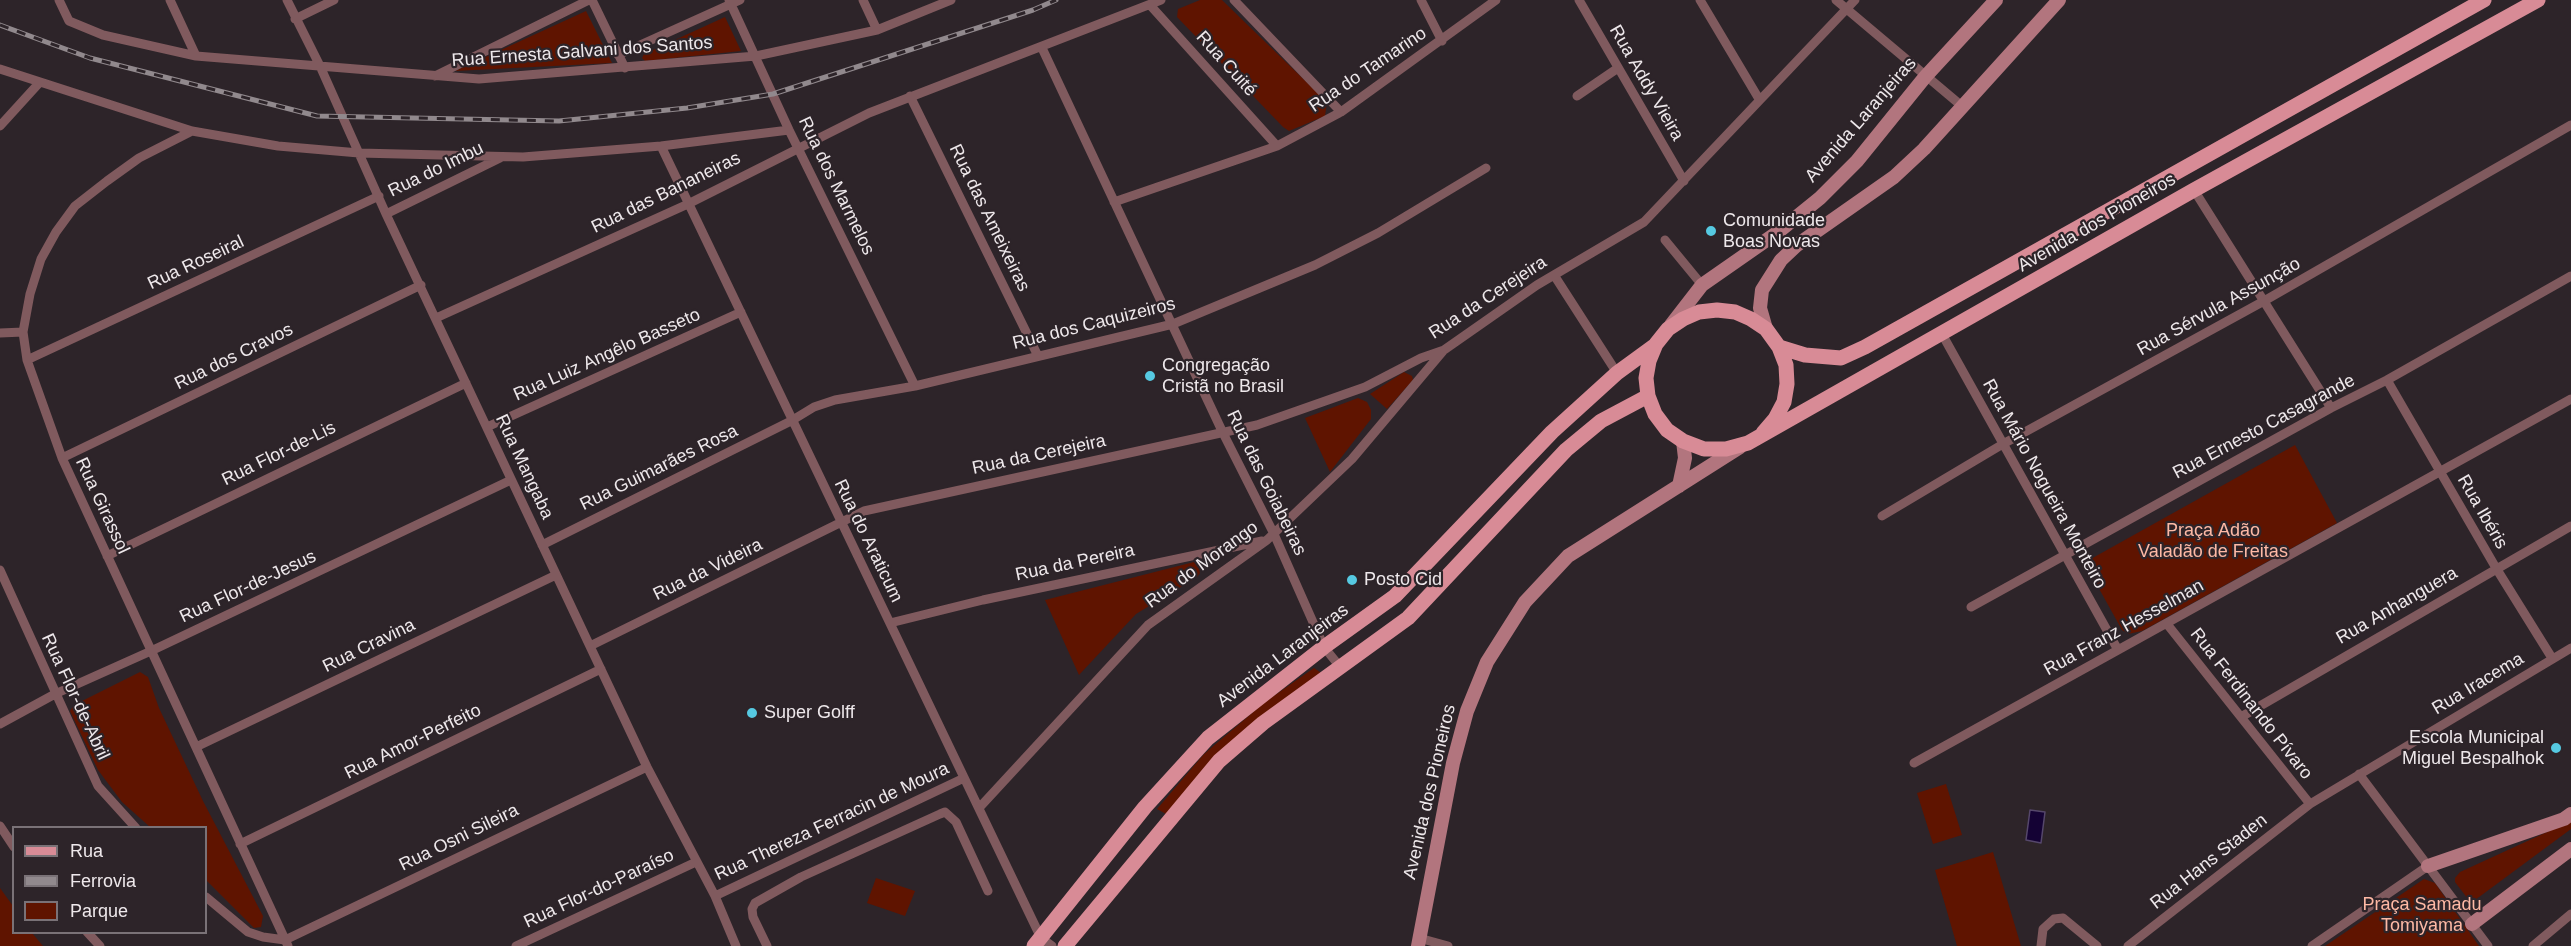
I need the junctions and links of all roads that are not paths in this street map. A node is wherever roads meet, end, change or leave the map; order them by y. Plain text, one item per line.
1 (58, 0) edge
2 (170, 0) edge
3 (286, 0) edge
4 (334, 0) edge
5 (591, 0) edge
6 (863, 0) edge
7 (951, 0) edge
8 (1161, 0) edge
9 (1234, 0) edge
10 (1421, 0) edge
11 (1496, 0) edge
12 (1579, 0) edge
13 (1700, 0) edge
14 (1836, 0) edge
15 (1855, 0) edge
16 (1996, 0) edge
17 (2059, 0) edge
18 (2484, 0) edge
19 (2538, 0) edge
20 (734, 1) edge
21 (1150, 4) junction
22 (1846, 9) junction
23 (295, 19) junction
24 (877, 30) junction
25 (1442, 41) junction
26 (1042, 48) junction
27 (618, 55) junction
28 (196, 56) junction
29 (756, 56) junction
30 (320, 66) junction
31 (1618, 68) junction
32 (0, 69) edge
33 (625, 69) junction
34 (433, 77) junction
35 (1925, 77) junction
36 (40, 82) junction
37 (910, 96) junction
38 (1577, 96) dead end
39 (1759, 99) junction
40 (1963, 107) junction
41 (1341, 112) junction
42 (2571, 125) edge
43 (0, 126) edge
44 (789, 130) junction
45 (192, 131) junction
46 (661, 146) junction
47 (1277, 146) junction
48 (798, 147) junction
49 (359, 153) junction
50 (501, 157) junction
51 (1486, 168) dead end
52 (1684, 182) junction
53 (2194, 190) junction
54 (379, 196) junction
55 (1114, 202) junction
56 (688, 204) junction
57 (386, 214) junction
58 (1665, 240) dead end
59 (1554, 275) junction
60 (2571, 276) edge
61 (420, 285) junction
62 (1702, 285) junction
63 (2264, 301) junction
64 (741, 312) junction
65 (435, 318) junction
66 (1173, 324) junction
67 (1668, 329) junction
68 (1766, 329) junction
69 (23, 332) junction
70 (0, 333) edge
71 (1942, 334) junction
72 (1656, 344) junction
73 (1779, 347) junction
74 (1444, 350) junction
75 (1038, 356) junction
76 (27, 360) junction
77 (1617, 373) junction
78 (2387, 380) junction
79 (466, 383) junction
80 (915, 386) junction
81 (1648, 396) junction
82 (2571, 399) edge
83 (2331, 408) junction
84 (792, 421) junction
85 (487, 428) junction
86 (1223, 433) junction
87 (1763, 433) junction
88 (1683, 441) junction
89 (1748, 443) junction
90 (2003, 444) junction
91 (62, 458) junction
92 (2441, 472) junction
93 (511, 480) junction
94 (1679, 486) junction
95 (1882, 516) dead end
96 (841, 524) junction
97 (2571, 526) edge
98 (1270, 537) junction
99 (542, 544) junction
100 (2065, 555) junction
101 (107, 556) junction
102 (2496, 568) junction
103 (0, 570) edge
104 (556, 575) junction
105 (1971, 607) dead end
106 (890, 623) junction
107 (2167, 624) junction
108 (590, 646) junction
109 (1324, 647) junction
110 (2571, 648) edge
111 (2118, 650) junction
112 (151, 651) junction
113 (2552, 658) junction
114 (601, 669) junction
115 (1341, 669) junction
116 (55, 694) junction
117 (2241, 717) junction
118 (0, 724) edge
119 (196, 747) junction
120 (1914, 763) dead end
121 (647, 767) junction
122 (2359, 774) junction
123 (964, 778) junction
124 (2310, 804) junction
125 (979, 808) junction
126 (2567, 817) edge
127 (0, 825) edge
128 (134, 826) edge
129 (12, 844) edge
130 (240, 844) junction
131 (2571, 849) edge
132 (696, 861) junction
133 (2428, 866) junction
134 (988, 891) dead end
135 (715, 896) junction
136 (207, 898) edge
137 (2571, 914) edge
138 (2472, 924) junction
139 (88, 934) edge
140 (1419, 942) edge
141 (286, 943) edge
142 (1042, 943) edge
143 (100, 946) edge
144 (516, 946) edge
145 (736, 946) edge
146 (767, 946) edge
147 (1065, 946) edge
148 (1448, 946) edge
149 (2041, 946) edge
150 (2097, 946) edge
151 (2128, 946) edge
152 (2312, 946) edge
153 (2488, 946) edge
154 (2533, 946) edge

1 - 28 street, Rua Ernesta Galvani dos Santos
2 - 28 street
3 - 23 street, Rua Mangaba
4 - 23 street
5 - 27 street
5 - 34 street
6 - 24 street
7 - 24 street, Rua Ernesta Galvani dos Santos
8 - 21 street, Rua das Bananeiras
9 - 41 street
10 - 25 street
11 - 25 street, Rua do Tamarino
12 - 31 street, Rua Addy Vieira
13 - 39 street
14 - 22 street
15 - 22 street, Rua da Cerejeira
16 - 35 street, Avenida Laranjeiras
17 - 40 street
18 - 73 main road, Avenida dos Pioneiros
19 - 53 main road, Avenida dos Pioneiros
20 - 27 street
20 - 29 street, Rua dos Marmelos
21 - 26 street, Rua das Bananeiras
21 - 47 street, Rua Cuité
22 - 35 street
22 - 39 street, Rua da Cerejeira
23 - 30 street, Rua Mangaba
24 - 29 street, Rua Ernesta Galvani dos Santos
25 - 41 street, Rua do Tamarino
26 - 37 street, Rua das Bananeiras
26 - 55 street, Rua das Goiabeiras
27 - 33 street
28 - 30 street, Rua Ernesta Galvani dos Santos
29 - 33 street, Rua Ernesta Galvani dos Santos
29 - 44 street, Rua dos Marmelos
30 - 34 street, Rua Ernesta Galvani dos Santos
30 - 49 street, Rua Mangaba
31 - 38 street
31 - 52 street, Rua Addy Vieira
32 - 36 street
33 - 34 street, Rua Ernesta Galvani dos Santos
35 - 40 street
35 - 62 street, Avenida Laranjeiras
36 - 43 street
36 - 45 street
37 - 48 street, Rua das Bananeiras
37 - 75 street, Rua das Ameixeiras
39 - 52 street, Rua da Cerejeira
40 - 68 street
41 - 47 street, Rua do Tamarino
42 - 63 street, Rua Sérvula Assunção
44 - 46 street
44 - 48 street, Rua dos Marmelos
45 - 49 street
45 - 69 street, Rua Girassol
46 - 50 street
46 - 56 street, Rua do Araticum
47 - 55 street, Rua do Tamarino
48 - 56 street, Rua das Bananeiras
48 - 80 street, Rua dos Marmelos
49 - 50 street
49 - 54 street, Rua Mangaba
50 - 57 street, Rua do Imbu
51 - 66 street, Rua dos Caquizeiros
52 - 59 street, Rua da Cerejeira
53 - 63 street
53 - 71 main road, Avenida dos Pioneiros
54 - 57 street, Rua Mangaba
54 - 76 street, Rua Roseiral
55 - 66 street, Rua das Goiabeiras
56 - 64 street, Rua do Araticum
56 - 65 street, Rua das Bananeiras
57 - 61 street, Rua Mangaba
58 - 62 street
59 - 74 street, Rua da Cerejeira
59 - 77 street
60 - 78 street, Rua Ernesto Casagrande
61 - 65 street, Rua Mangaba
61 - 91 street, Rua dos Cravos
62 - 67 street, Avenida Laranjeiras
63 - 83 street
63 - 90 street, Rua Sérvula Assunção
64 - 84 street, Rua do Araticum
64 - 85 street, Rua Luiz Angêlo Basseto
65 - 79 street, Rua Mangaba
66 - 75 street, Rua dos Caquizeiros
66 - 86 street, Rua das Goiabeiras
67 - 68 main road
67 - 72 main road
68 - 73 main road
69 - 70 street
69 - 76 street, Rua Girassol
71 - 87 main road, Avenida dos Pioneiros
71 - 90 street, Rua Mário Nogueira Monteiro
72 - 77 main road, Avenida Laranjeiras
72 - 81 main road
73 - 87 main road
74 - 86 street, Rua da Cerejeira
74 - 98 street, Rua do Morango
75 - 80 street, Rua dos Caquizeiros
76 - 91 street, Rua Girassol
77 - 109 main road, Avenida Laranjeiras
78 - 83 street, Rua Ernesto Casagrande
78 - 92 street, Rua Ibéris
79 - 85 street, Rua Mangaba
79 - 101 street, Rua Flor-de-Lis
80 - 84 street, Rua dos Caquizeiros
81 - 88 main road
81 - 115 main road
82 - 92 street, Rua Franz Hesselman
83 - 100 street, Rua Ernesto Casagrande
84 - 96 street, Rua do Araticum
84 - 99 street, Rua Guimarães Rosa
85 - 93 street, Rua Mangaba
86 - 96 street, Rua da Cerejeira
86 - 98 street, Rua das Goiabeiras
87 - 89 main road, Avenida dos Pioneiros
88 - 89 main road
88 - 94 street
89 - 94 street, Avenida dos Pioneiros
90 - 95 street, Rua Sérvula Assunção
90 - 100 street, Rua Mário Nogueira Monteiro
91 - 101 street, Rua Girassol
92 - 102 street, Rua Ibéris
92 - 107 street, Rua Franz Hesselman
93 - 99 street, Rua Mangaba
93 - 112 street, Rua Flor-de-Jesus
94 - 140 street, Avenida dos Pioneiros
96 - 106 street, Rua do Araticum
96 - 108 street, Rua da Videira
97 - 102 street, Rua Anhanguera
98 - 106 street, Rua da Pereira
98 - 109 street, Rua das Goiabeiras
98 - 125 street, Rua do Morango
99 - 104 street, Rua Mangaba
100 - 105 street, Rua Ernesto Casagrande
100 - 111 street, Rua Mário Nogueira Monteiro
101 - 112 street, Rua Girassol
102 - 113 street, Rua Ibéris
102 - 117 street, Rua Anhanguera
103 - 116 street, Rua Flor-de-Abril
104 - 108 street, Rua Mangaba
104 - 119 street, Rua Cravina
106 - 123 street, Rua do Araticum
107 - 111 street, Rua Franz Hesselman
107 - 117 street, Rua Ferdinando Pívaro
108 - 114 street, Rua Mangaba
109 - 115 street, Rua das Goiabeiras
109 - 142 main road, Avenida Laranjeiras
110 - 113 street, Rua Iracema
111 - 120 street, Rua Franz Hesselman
112 - 116 street, Rua Flor-de-Jesus
112 - 119 street, Rua Girassol
113 - 122 street, Rua Iracema
114 - 121 street, Rua Mangaba
114 - 130 street, Rua Amor-Perfeito
115 - 147 main road
116 - 118 street, Rua Flor-de-Jesus
116 - 128 street, Rua Flor-de-Abril
117 - 124 street, Rua Ferdinando Pívaro
119 - 130 street, Rua Girassol
121 - 132 street, Rua Mangaba
121 - 141 street, Rua Osni Sileira
122 - 124 street, Rua Iracema
122 - 133 street
123 - 125 street, Rua do Araticum
123 - 135 street, Rua Thereza Ferracin de Moura
124 - 151 street, Rua Hans Staden
125 - 142 street, Rua do Araticum
126 - 133 street
127 - 129 street
130 - 141 street, Rua Girassol
131 - 138 street
132 - 135 street, Rua Mangaba
132 - 144 street, Rua Flor-do-Paraíso
133 - 138 street
133 - 152 street
134 - 146 street
135 - 145 street, Rua Mangaba
136 - 141 street
137 - 154 street
138 - 153 street
139 - 143 street
140 - 148 street
149 - 150 street

